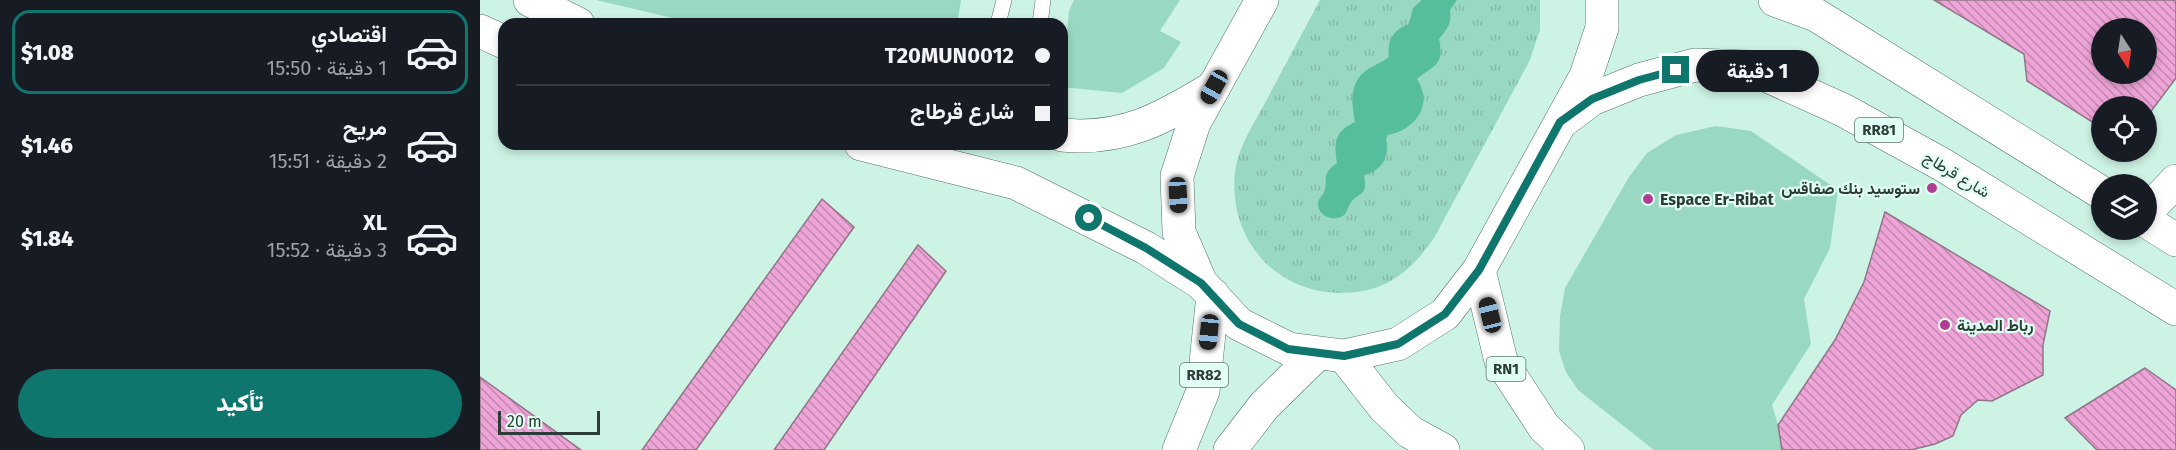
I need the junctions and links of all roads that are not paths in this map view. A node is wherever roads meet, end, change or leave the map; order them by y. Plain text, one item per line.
1 (530, 0) edge
2 (1004, 0) edge
3 (1043, 0) edge
4 (1262, 0) edge
5 (1602, 0) edge
6 (1775, 0) edge
7 (1808, 8) edge
8 (567, 18) edge
9 (1000, 18) edge
10 (1041, 18) edge
11 (480, 31) edge
12 (498, 39) edge
13 (1214, 87) junction
14 (1560, 122) junction
15 (1068, 136) edge
16 (885, 150) edge
17 (2176, 181) edge
18 (2091, 186) edge
19 (2157, 201) edge
20 (2157, 228) edge
21 (2176, 240) edge
22 (1479, 270) junction
23 (1207, 289) junction
24 (2176, 309) edge
25 (1331, 354) junction
26 (1179, 450) edge
27 (1230, 450) edge
28 (1443, 450) edge
29 (1568, 450) edge

1 - 8 main road
2 - 9 lane
3 - 10 lane
4 - 13 main road
5 - 14 main road
6 - 7 main road
7 - 18 main road
11 - 12 main road
13 - 15 main road
13 - 23 main road
14 - 22 main road
14 - 24 main road, شارع قرطاج / RR81
16 - 23 main road
17 - 19 main road
20 - 21 main road
22 - 25 main road
22 - 29 main road, RN1
23 - 25 main road
23 - 26 main road, RR82
25 - 27 main road
25 - 28 main road

